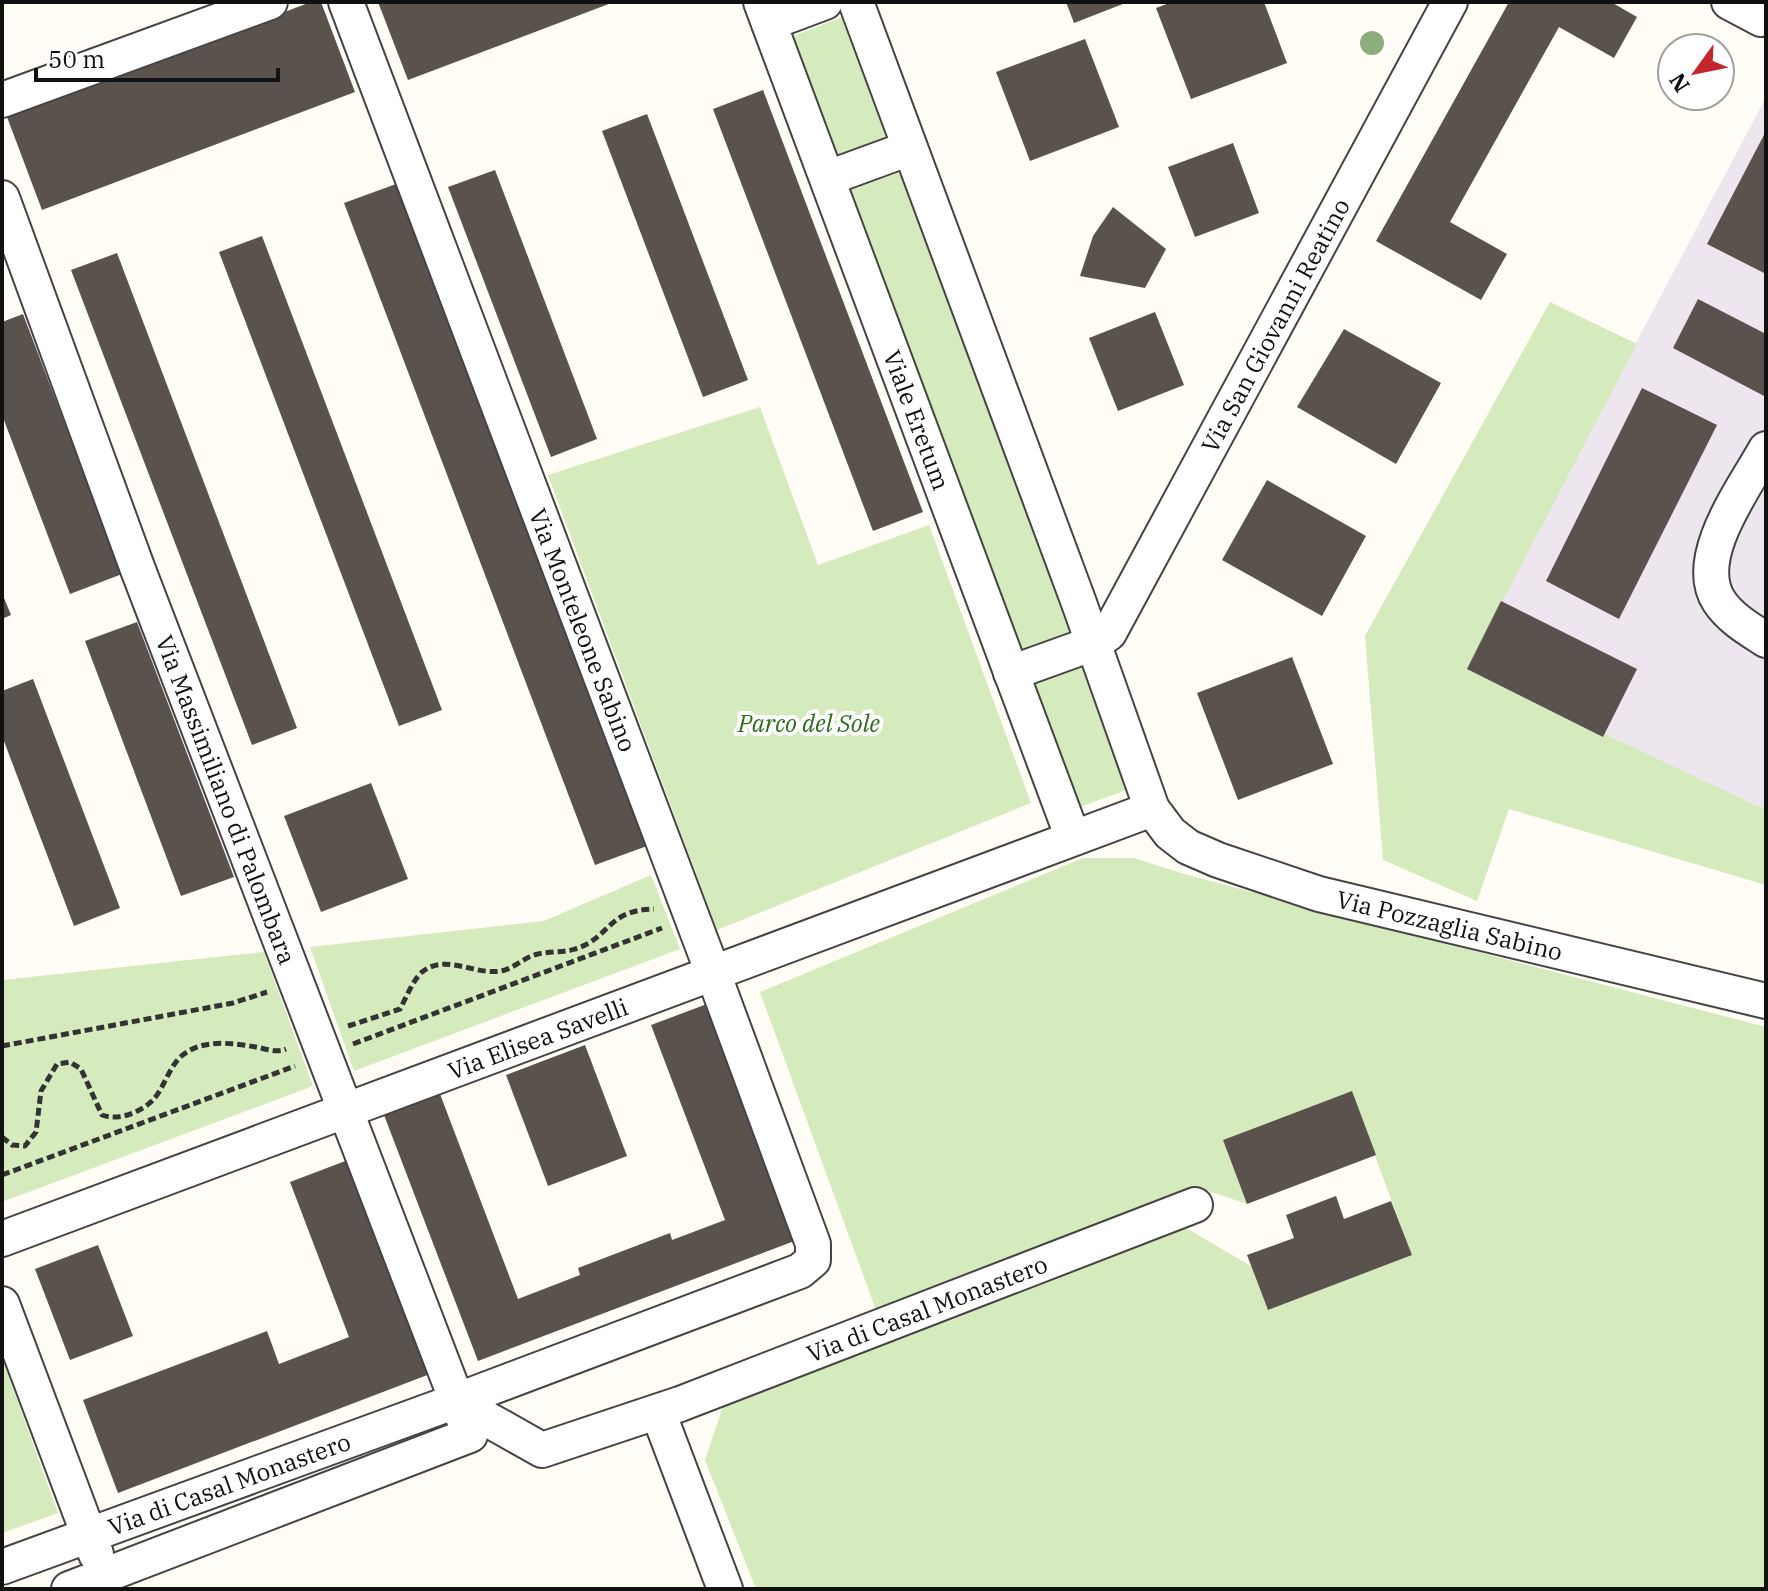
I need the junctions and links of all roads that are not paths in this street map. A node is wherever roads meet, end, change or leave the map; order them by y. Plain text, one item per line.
1 (270, 2) edge
2 (346, 2) edge
3 (825, 2) edge
4 (856, 2) edge
5 (1450, 2) edge
6 (1729, 2) edge
7 (765, 13) edge
8 (1761, 19) dead end
9 (2, 100) edge
10 (910, 148) junction
11 (828, 178) junction
12 (2, 198) edge
13 (1766, 449) edge
14 (1766, 640) edge
15 (1094, 643) junction
16 (1011, 673) junction
17 (1152, 809) junction
18 (1073, 838) junction
19 (713, 973) junction
20 (1766, 1001) edge
21 (344, 1109) junction
22 (1195, 1205) dead end
23 (2, 1239) edge
24 (813, 1260) joint
25 (2, 1304) edge
26 (455, 1401) junction
27 (658, 1412) junction
28 (89, 1535) junction
29 (2, 1567) edge
30 (104, 1575) junction
31 (69, 1589) edge
32 (725, 1589) edge

1 - 9 street
2 - 19 street, Via Monteleone Sabino
3 - 7 street
4 - 10 street
5 - 15 street, Via San Giovanni Reatino
6 - 8 street
7 - 11 street, Viale Eretum
10 - 11 street
10 - 15 street
11 - 16 street, Viale Eretum
12 - 21 street, Via Massimiliano di Palombara
13 - 14 street
15 - 16 street
15 - 17 street
16 - 18 street, Viale Eretum
17 - 18 street, Via Elisea Savelli
17 - 20 street, Via Pozzaglia Sabino
18 - 19 street, Via Elisea Savelli
19 - 21 street, Via Elisea Savelli
19 - 24 street, Via Monteleone Sabino
21 - 23 street, Via Elisea Savelli
21 - 26 street, Via Massimiliano di Palombara
22 - 27 street, Via di Casal Monastero
24 - 26 street, Via di Casal Monastero
25 - 28 street
26 - 27 street, Via di Casal Monastero
26 - 28 street, Via di Casal Monastero
26 - 30 street, Via Massimiliano di Palombara
27 - 32 street
28 - 29 street, Via di Casal Monastero
28 - 30 street
30 - 31 street

